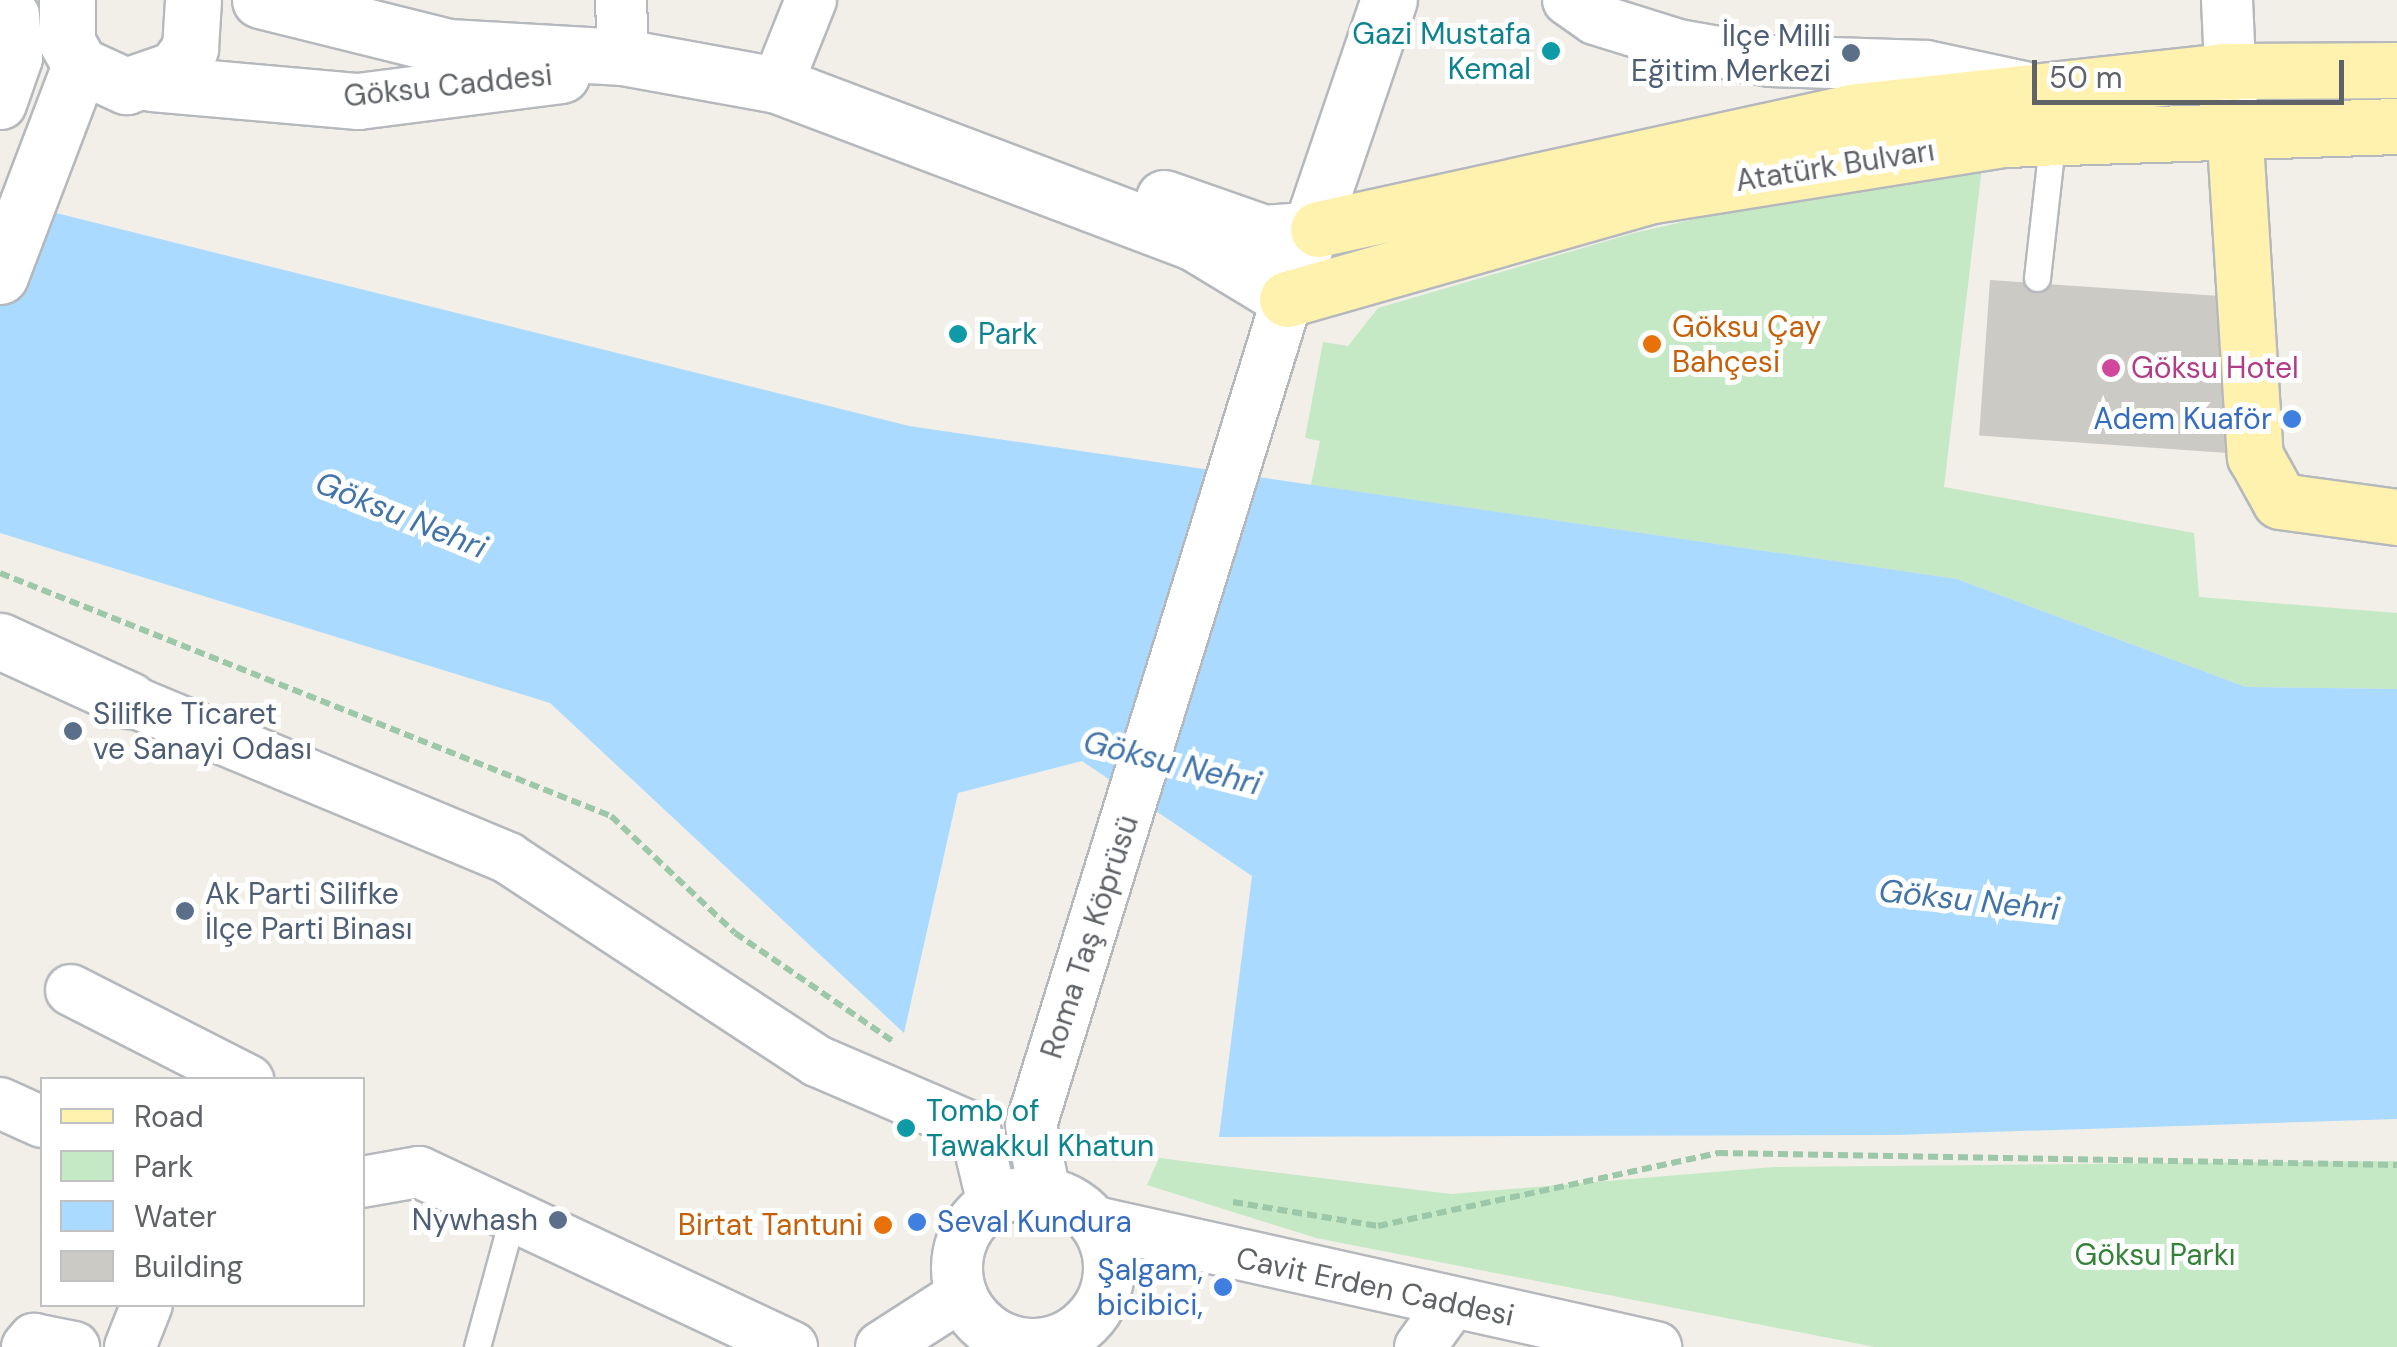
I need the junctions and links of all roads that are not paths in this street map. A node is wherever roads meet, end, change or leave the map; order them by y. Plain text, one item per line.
1 (193, 0) edge
2 (260, 0) edge
3 (621, 0) edge
4 (811, 0) edge
5 (1389, 0) edge
6 (1568, 0) edge
7 (2227, 0) edge
8 (356, 13) edge
9 (56, 19) edge
10 (623, 57) junction
11 (2397, 70) edge
12 (2227, 71) junction
13 (152, 83) junction
14 (777, 86) junction
15 (2047, 103) junction
16 (0, 104) edge
17 (2234, 126) junction
18 (2397, 126) edge
19 (884, 133) junction
20 (1318, 228) junction
21 (0, 276) edge
22 (2037, 278) dead end
23 (1287, 299) junction
24 (2397, 518) edge
25 (0, 641) edge
26 (0, 679) edge
27 (129, 700) junction
28 (71, 990) dead end
29 (242, 1077) edge
30 (0, 1103) edge
31 (40, 1121) edge
32 (365, 1142) edge
33 (419, 1172) junction
34 (365, 1181) edge
35 (1044, 1192) junction
36 (993, 1204) junction
37 (513, 1216) junction
38 (1094, 1222) junction
39 (962, 1294) junction
40 (1451, 1304) junction
41 (145, 1307) edge
42 (1079, 1340) edge
43 (27, 1347) edge
44 (74, 1347) edge
45 (130, 1347) edge
46 (476, 1347) edge
47 (792, 1347) edge
48 (881, 1347) edge
49 (1420, 1347) edge
50 (1656, 1347) edge

1 - 13 main road
2 - 8 main road, Göksu Caddesi
3 - 10 street
4 - 14 street
5 - 20 main road
6 - 15 street
7 - 12 street
8 - 10 main road, Göksu Caddesi
9 - 13 main road, Göksu Caddesi
9 - 16 street
9 - 21 main road
10 - 13 main road, Göksu Caddesi
10 - 14 main road, Göksu Caddesi
11 - 12 main road, Atatürk Bulvarı
12 - 15 main road, Atatürk Bulvarı
12 - 17 street
14 - 19 main road, Göksu Caddesi
15 - 17 main road, Atatürk Bulvarı
15 - 20 main road, Atatürk Bulvarı
15 - 22 lane
15 - 23 main road, Atatürk Bulvarı
17 - 18 main road, Atatürk Bulvarı
17 - 24 main road
19 - 20 main road, Göksu Caddesi
19 - 23 main road, Göksu Caddesi
20 - 23 main road
23 - 35 street, Roma Taş Köprüsü
25 - 27 main road
26 - 27 main road
27 - 36 street
28 - 29 street
30 - 31 street
32 - 33 street
33 - 34 street
33 - 37 street
35 - 36 street
35 - 38 street
36 - 39 street
37 - 46 lane
37 - 47 street
38 - 40 street, Cavit Erden Caddesi
38 - 42 street
39 - 42 street
39 - 48 street
40 - 49 street
40 - 50 street, Cavit Erden Caddesi
41 - 45 street
43 - 44 street

